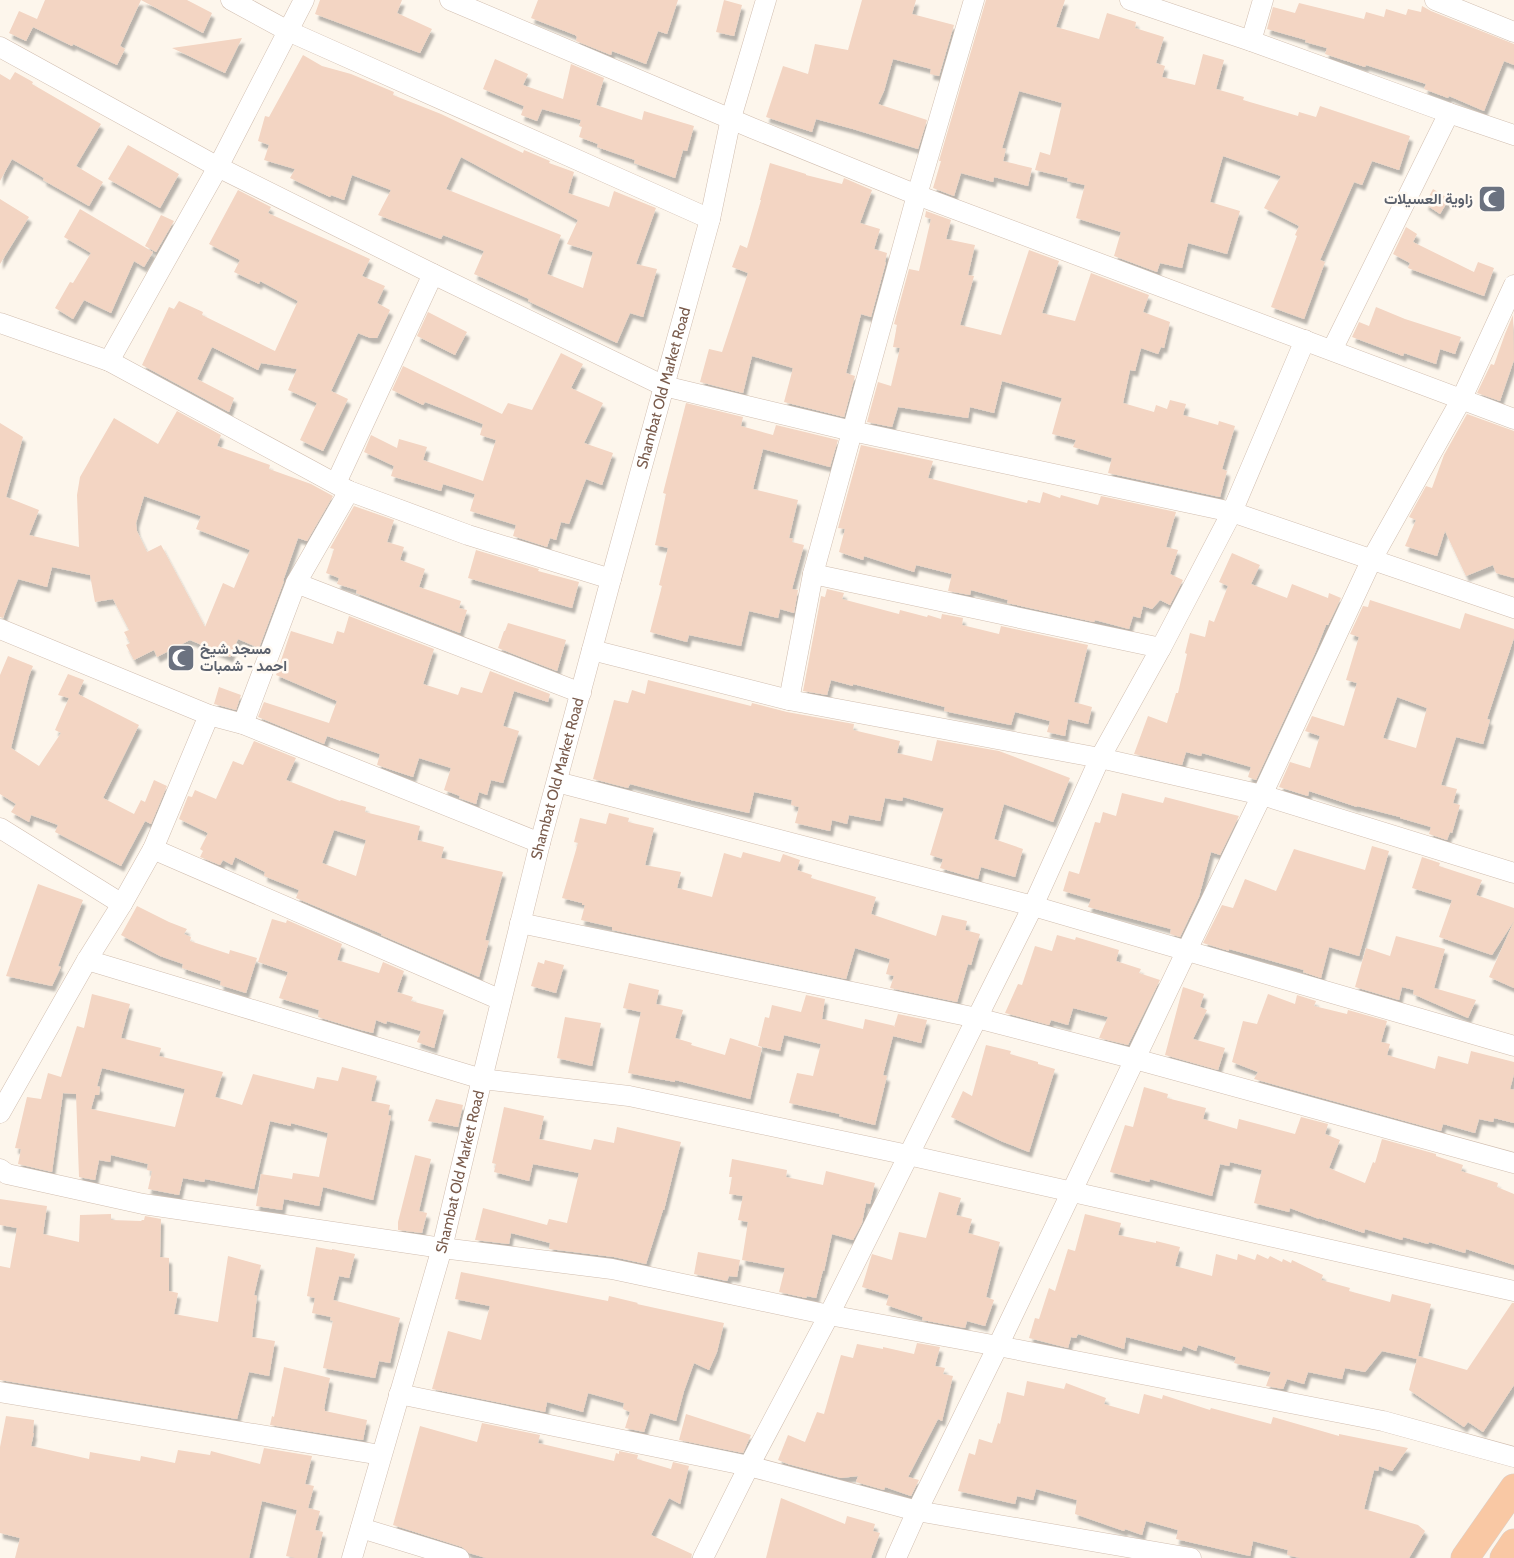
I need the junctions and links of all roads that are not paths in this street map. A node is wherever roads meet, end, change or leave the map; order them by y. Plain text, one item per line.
1 (231, 0) edge
2 (304, 0) edge
3 (450, 0) edge
4 (764, 0) edge
5 (974, 0) edge
6 (1130, 0) edge
7 (1263, 0) edge
8 (1434, 0) edge
9 (288, 31) junction
10 (1514, 32) edge
11 (1251, 41) junction
12 (0, 47) edge
13 (1449, 113) junction
14 (731, 118) junction
15 (1514, 135) edge
16 (218, 167) junction
17 (917, 195) junction
18 (710, 219) junction
19 (432, 274) junction
20 (1514, 285) edge
21 (0, 322) edge
22 (1305, 340) junction
23 (1332, 350) junction
24 (109, 361) junction
25 (664, 386) junction
26 (1461, 400) junction
27 (1514, 419) edge
28 (852, 430) junction
29 (343, 487) junction
30 (1232, 512) junction
31 (1372, 559) junction
32 (812, 574) junction
33 (611, 578) junction
34 (296, 583) junction
35 (1514, 608) edge
36 (0, 629) edge
37 (1161, 648) junction
38 (592, 650) junction
39 (581, 693) junction
40 (789, 700) junction
41 (209, 715) junction
42 (244, 724) junction
43 (1100, 758) junction
44 (557, 782) junction
45 (1262, 796) junction
46 (0, 828) edge
47 (540, 843) junction
48 (153, 849) junction
49 (1514, 873) edge
50 (122, 904) junction
51 (1033, 906) junction
52 (520, 923) junction
53 (1187, 950) junction
54 (87, 960) junction
55 (501, 1000) junction
56 (977, 1018) junction
57 (1514, 1046) edge
58 (1135, 1059) junction
59 (482, 1079) junction
60 (0, 1113) edge
61 (908, 1155) junction
62 (1514, 1163) edge
63 (0, 1169) edge
64 (1072, 1192) junction
65 (442, 1248) junction
66 (1514, 1291) edge
67 (829, 1315) junction
68 (998, 1346) junction
69 (0, 1392) edge
70 (399, 1394) junction
71 (381, 1455) junction
72 (1514, 1458) edge
73 (749, 1466) junction
74 (1514, 1488) edge
75 (917, 1511) junction
76 (361, 1528) junction
77 (1514, 1543) edge
78 (352, 1558) edge
79 (459, 1558) edge
80 (703, 1558) edge
81 (896, 1558) edge
82 (1191, 1558) edge
83 (1465, 1558) edge
84 (1504, 1558) edge

1 - 9 street
2 - 9 street
3 - 14 street
4 - 14 street, Shambat Old Market Road
5 - 17 street
6 - 11 street
7 - 11 street
8 - 10 street
9 - 16 street
9 - 18 street
11 - 13 street
12 - 16 street
13 - 15 street
13 - 23 street
14 - 17 street
14 - 18 street, Shambat Old Market Road
16 - 19 street
16 - 24 street
17 - 22 street
17 - 28 street
18 - 25 street, Shambat Old Market Road
19 - 25 street
19 - 29 street
20 - 26 street
21 - 24 street
22 - 23 street
22 - 30 street
23 - 26 street
24 - 29 street
25 - 28 street
25 - 33 street, Shambat Old Market Road
26 - 27 street
26 - 31 street
28 - 30 street
28 - 32 street
29 - 33 street
29 - 34 street
30 - 31 street
30 - 37 street
31 - 35 street
31 - 45 street
32 - 37 street
32 - 40 street
33 - 38 street, Shambat Old Market Road
34 - 39 street
34 - 42 street
36 - 41 street
37 - 43 street
38 - 39 street, Shambat Old Market Road
38 - 40 street
39 - 44 street, Shambat Old Market Road
40 - 43 street
41 - 42 street
41 - 48 street
42 - 47 street
43 - 45 street
43 - 51 street
44 - 47 street, Shambat Old Market Road
44 - 51 street
45 - 49 street
45 - 53 street
46 - 50 street
47 - 52 street, Shambat Old Market Road
48 - 50 street
48 - 55 street
50 - 54 street
51 - 53 street
51 - 56 street
52 - 55 street, Shambat Old Market Road
52 - 56 street
53 - 57 street
53 - 58 street
54 - 59 street
54 - 60 street
55 - 59 street, Shambat Old Market Road
56 - 58 street
56 - 61 street
58 - 62 street
58 - 64 street
59 - 61 street
59 - 65 street, Shambat Old Market Road
61 - 64 street
61 - 67 street
63 - 65 street
64 - 66 street
64 - 68 street
65 - 67 street
65 - 70 street, Shambat Old Market Road
67 - 68 street
67 - 73 street
68 - 72 street
68 - 75 street
69 - 71 street
70 - 71 street, Shambat Old Market Road
70 - 73 street
71 - 76 street, Shambat Old Market Road
73 - 75 street
73 - 80 street
74 - 83 highway
75 - 81 street
75 - 82 street
76 - 78 street, Shambat Old Market Road
76 - 79 street
77 - 84 highway

